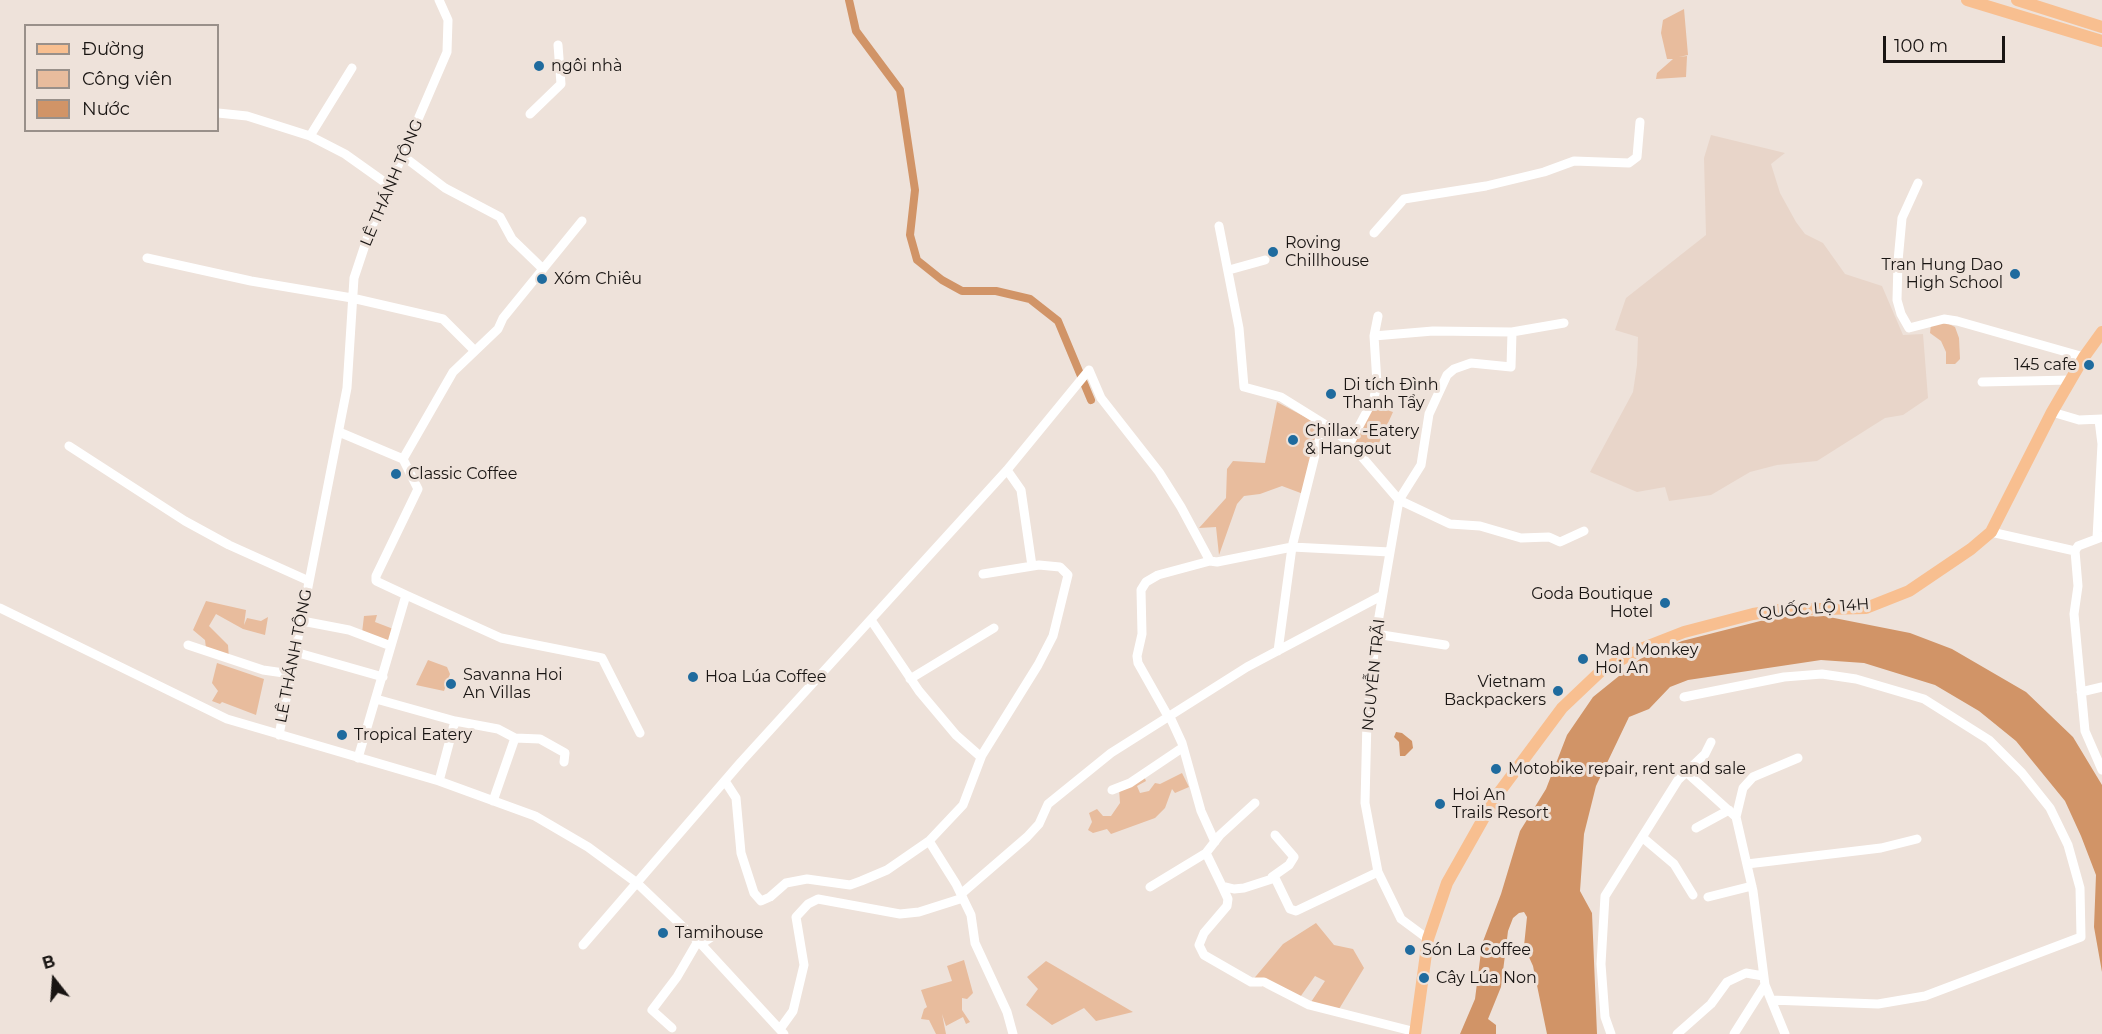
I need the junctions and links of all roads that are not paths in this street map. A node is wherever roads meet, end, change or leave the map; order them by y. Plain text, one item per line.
1 (439, 0) edge
2 (1967, 0) edge
3 (2017, 0) edge
4 (2102, 27) edge
5 (2102, 41) edge
6 (558, 45) dead end
7 (352, 68) dead end
8 (219, 113) edge
9 (530, 114) dead end
10 (1640, 122) dead end
11 (310, 136) junction
12 (404, 156) junction
13 (1918, 183) dead end
14 (390, 186) junction
15 (582, 221) dead end
16 (1219, 226) dead end
17 (1374, 233) dead end
18 (147, 258) dead end
19 (1265, 260) dead end
20 (543, 269) junction
21 (1229, 270) junction
22 (352, 298) junction
23 (1378, 316) dead end
24 (1564, 323) dead end
25 (1512, 332) junction
26 (2102, 332) edge
27 (1374, 336) junction
28 (474, 350) junction
29 (2084, 357) junction
30 (2070, 380) junction
31 (1982, 382) dead end
32 (2052, 412) junction
33 (2100, 419) edge
34 (1326, 425) junction
35 (339, 432) junction
36 (1350, 443) junction
37 (69, 446) dead end
38 (403, 459) junction
39 (1007, 470) junction
40 (2101, 472) edge
41 (1399, 500) junction
42 (1584, 531) dead end
43 (1991, 532) junction
44 (2100, 538) edge
45 (1292, 547) junction
46 (2075, 551) junction
47 (1390, 552) junction
48 (1210, 561) junction
49 (1032, 566) junction
50 (983, 574) dead end
51 (309, 581) junction
52 (406, 595) junction
53 (1381, 596) junction
54 (0, 608) edge
55 (871, 620) junction
56 (302, 621) junction
57 (994, 628) dead end
58 (1376, 634) junction
59 (188, 645) dead end
60 (1445, 645) dead end
61 (391, 646) junction
62 (1278, 651) junction
63 (295, 652) junction
64 (291, 674) junction
65 (383, 677) junction
66 (910, 679) junction
67 (2102, 687) edge
68 (2081, 692) junction
69 (1684, 697) dead end
70 (376, 699) junction
71 (1169, 717) junction
72 (455, 721) junction
73 (640, 733) dead end
74 (279, 735) junction
75 (515, 738) junction
76 (1712, 742) dead end
77 (1182, 748) junction
78 (981, 757) junction
79 (358, 758) junction
80 (1798, 758) dead end
81 (564, 762) dead end
82 (2102, 770) edge
83 (1686, 772) junction
84 (439, 781) junction
85 (725, 781) junction
86 (1112, 790) dead end
87 (493, 801) junction
88 (1255, 802) dead end
89 (1733, 814) junction
90 (1696, 828) dead end
91 (1275, 835) dead end
92 (1642, 837) junction
93 (1917, 839) dead end
94 (929, 841) junction
95 (1215, 842) junction
96 (1206, 853) junction
97 (1747, 864) junction
98 (1378, 872) junction
99 (1272, 877) junction
100 (636, 883) junction
101 (1222, 886) junction
102 (1752, 886) junction
103 (1150, 887) dead end
104 (1693, 895) dead end
105 (962, 896) junction
106 (1708, 897) dead end
107 (716, 934) dead end
108 (1428, 939) junction
109 (700, 942) junction
110 (583, 945) dead end
111 (1764, 980) junction
112 (1771, 1000) junction
113 (672, 1028) dead end
114 (782, 1032) edge
115 (1608, 1032) edge
116 (1415, 1033) edge
117 (1013, 1034) edge
118 (1677, 1034) edge
119 (1734, 1034) edge
120 (1785, 1034) edge

1 - 12 street, LÊ THÁNH TÔNG
2 - 5 main road
3 - 4 main road
6 - 9 street
7 - 11 street
8 - 11 street
10 - 17 street
11 - 14 street
12 - 14 street, LÊ THÁNH TÔNG
12 - 20 street
13 - 29 street
14 - 22 street, LÊ THÁNH TÔNG
15 - 20 street
16 - 21 street
18 - 22 street
19 - 21 street
20 - 28 street
21 - 34 street
22 - 28 street
22 - 35 street, LÊ THÁNH TÔNG
23 - 27 street
24 - 25 street
25 - 27 street
25 - 41 street
26 - 29 main road, QUỐC LỘ 14H
27 - 36 street
28 - 38 street
29 - 30 main road, QUỐC LỘ 14H
30 - 31 street
30 - 32 main road, QUỐC LỘ 14H
32 - 33 street
32 - 43 main road, QUỐC LỘ 14H
33 - 40 street
34 - 36 street
34 - 45 street
35 - 38 street
35 - 51 street, LÊ THÁNH TÔNG
36 - 41 street
37 - 51 street
38 - 52 street
39 - 48 street
39 - 49 street
39 - 55 street
40 - 44 street
41 - 42 street
41 - 47 street, NGUYỄN TRÃI
43 - 46 street
43 - 108 main road, QUỐC LỘ 14H
44 - 46 street
45 - 47 street
45 - 48 street
45 - 62 street
46 - 68 street
47 - 53 street, NGUYỄN TRÃI
48 - 71 street
49 - 50 street
49 - 78 street
51 - 56 street, LÊ THÁNH TÔNG
52 - 61 street
52 - 73 street
53 - 58 street, NGUYỄN TRÃI
53 - 62 street
54 - 74 street
55 - 66 street
55 - 85 street
56 - 61 street
56 - 63 street, LÊ THÁNH TÔNG
57 - 66 street
58 - 60 street
58 - 98 street, NGUYỄN TRÃI
59 - 64 street
61 - 65 street
62 - 71 street
63 - 64 street, LÊ THÁNH TÔNG
63 - 65 street
64 - 74 street, LÊ THÁNH TÔNG
65 - 70 street
66 - 78 street
67 - 68 street
68 - 82 street
69 - 112 street
70 - 72 street
70 - 79 street
71 - 77 street
71 - 105 street
72 - 75 street
72 - 84 street
74 - 79 street, LÊ THÁNH TÔNG
75 - 81 street
75 - 87 street
76 - 83 street
77 - 86 street
77 - 95 street
78 - 94 street
79 - 84 street, LÊ THÁNH TÔNG
80 - 89 street
83 - 89 street
83 - 92 street
84 - 87 street, LÊ THÁNH TÔNG
85 - 94 street
85 - 100 street
87 - 100 street, LÊ THÁNH TÔNG
88 - 95 street
89 - 90 street
89 - 97 street
91 - 99 street
92 - 104 street
92 - 115 street
93 - 97 street
94 - 105 street
95 - 96 street
96 - 101 street
96 - 103 street
97 - 102 street
98 - 99 street
98 - 108 street, NGUYỄN TRÃI
99 - 101 street
100 - 109 street, LÊ THÁNH TÔNG
100 - 110 street
101 - 116 street
102 - 106 street
102 - 111 street
105 - 114 street
105 - 117 street
107 - 109 street
108 - 116 main road, QUỐC LỘ 14H
109 - 113 street
109 - 114 street, LÊ THÁNH TÔNG
111 - 112 street
111 - 118 street
111 - 119 street
112 - 120 street

